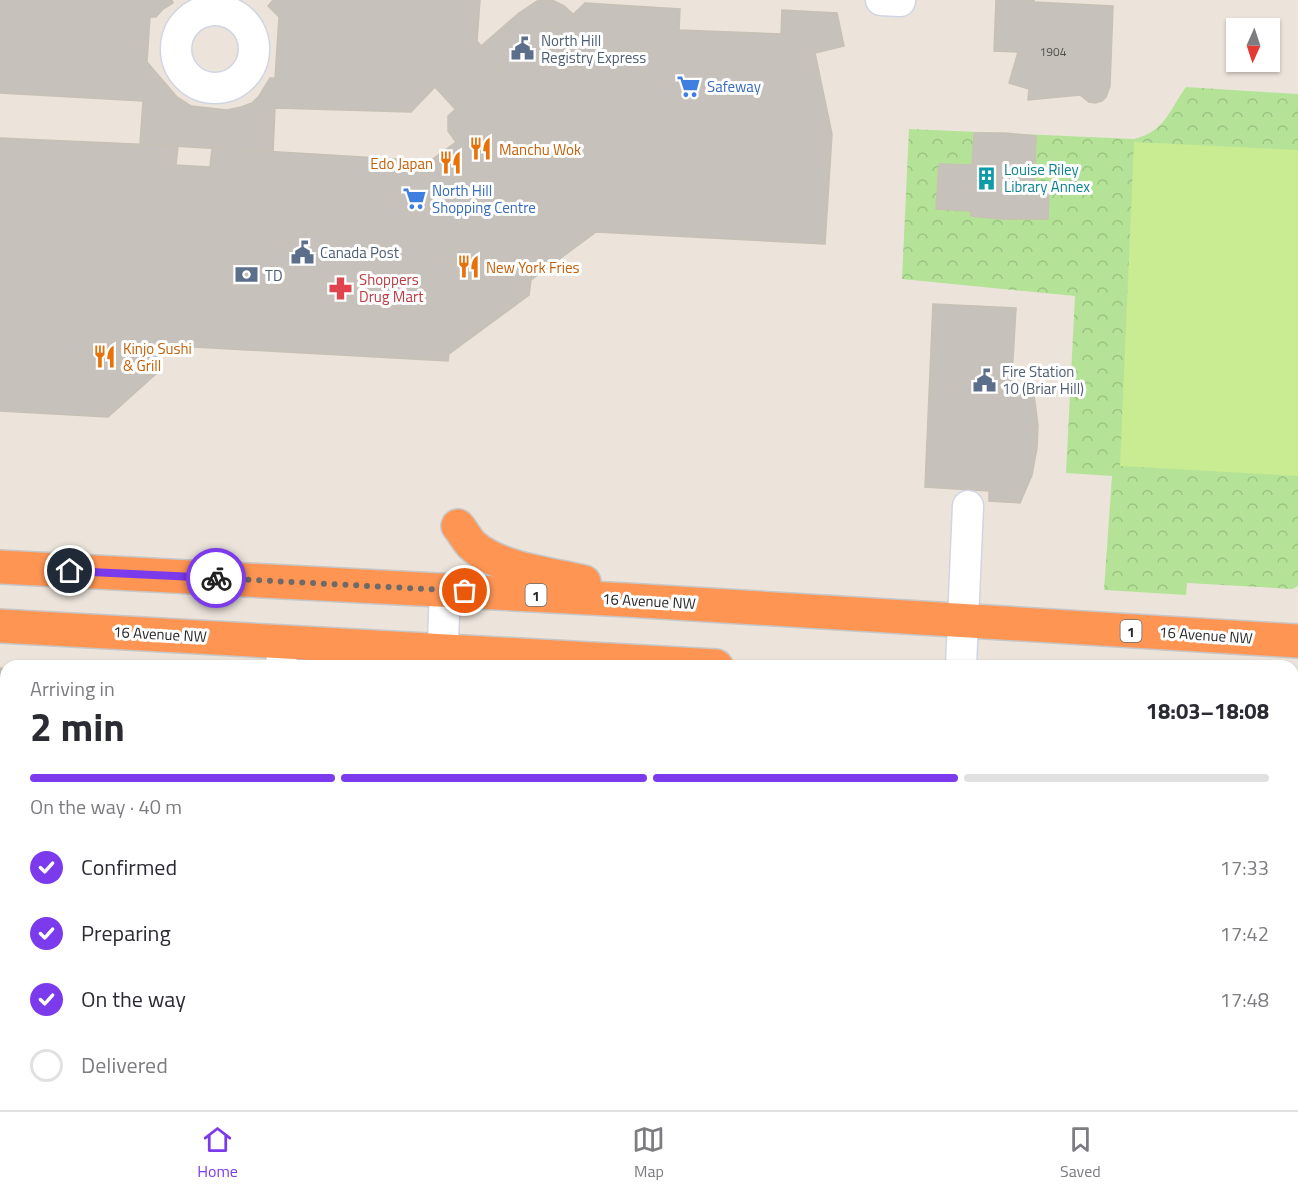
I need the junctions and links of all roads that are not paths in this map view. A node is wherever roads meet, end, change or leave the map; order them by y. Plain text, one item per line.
1 (968, 506) dead end
2 (458, 526) dead end
3 (0, 567) edge
4 (446, 590) junction
5 (627, 600) junction
6 (964, 620) junction
7 (0, 626) edge
8 (1298, 641) edge
9 (282, 653) edge
10 (380, 656) edge
11 (442, 658) edge
12 (510, 660) edge
13 (961, 660) edge

1 - 6 street
2 - 5 highway
3 - 4 highway, 16 Avenue NW / 1
4 - 5 highway, 16 Avenue NW / 1
4 - 11 street
5 - 6 highway, 16 Avenue NW / 1
6 - 8 highway, 16 Avenue NW / 1
6 - 13 street
7 - 9 highway, 16 Avenue NW
9 - 10 highway, 16 Avenue NW
10 - 11 highway, 16 Avenue NW
11 - 12 highway, 16 Avenue NW

